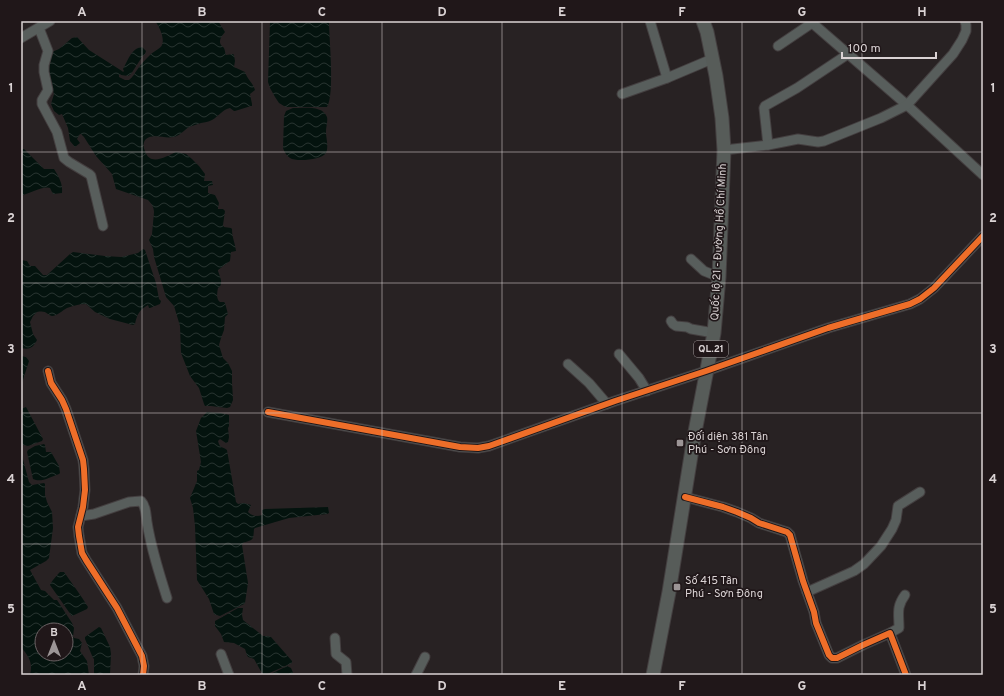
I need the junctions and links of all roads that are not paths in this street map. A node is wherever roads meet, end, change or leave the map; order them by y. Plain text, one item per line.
1 (50, 21) edge
2 (650, 21) edge
3 (703, 21) edge
4 (811, 22) edge
5 (967, 22) edge
6 (38, 28) junction
7 (21, 38) edge
8 (778, 46) dead end
9 (848, 54) junction
10 (712, 59) junction
11 (667, 78) junction
12 (622, 94) dead end
13 (907, 105) junction
14 (768, 145) junction
15 (724, 150) junction
16 (983, 175) edge
17 (102, 226) dead end
18 (983, 236) edge
19 (691, 259) dead end
20 (720, 277) junction
21 (671, 321) dead end
22 (714, 334) junction
23 (619, 354) dead end
24 (568, 364) dead end
25 (48, 371) dead end
26 (706, 371) junction
27 (647, 391) junction
28 (607, 404) junction
29 (268, 412) dead end
30 (920, 492) dead end
31 (684, 497) junction
32 (81, 516) junction
33 (807, 592) junction
34 (905, 595) dead end
35 (167, 598) dead end
36 (890, 633) junction
37 (335, 638) dead end
38 (221, 654) dead end
39 (425, 657) dead end
40 (143, 675) edge
41 (229, 675) edge
42 (347, 675) edge
43 (416, 675) edge
44 (653, 675) edge
45 (906, 675) edge

1 - 6 street
2 - 11 street
3 - 10 highway, Quốc lộ 21 - Đường Hồ Chí Minh / QL.21
4 - 8 street
4 - 9 street
5 - 13 street
6 - 7 street
6 - 17 street
9 - 13 street
9 - 14 street
10 - 11 street
10 - 15 highway, Quốc lộ 21 - Đường Hồ Chí Minh / QL.21
11 - 12 street
13 - 14 street
13 - 16 street
14 - 15 street
15 - 20 highway, Quốc lộ 21 - Đường Hồ Chí Minh / QL.21
18 - 26 street
19 - 20 street
20 - 22 highway, Quốc lộ 21 - Đường Hồ Chí Minh / QL.21
21 - 22 street
22 - 26 highway, Quốc lộ 21 - Đường Hồ Chí Minh / QL.21
23 - 27 street
24 - 28 street
25 - 32 street
26 - 27 street
26 - 31 highway, Quốc lộ 21 - Đường Hồ Chí Minh / QL.21
27 - 28 street
28 - 29 street
30 - 33 street
31 - 33 street
31 - 44 highway, Quốc lộ 21 - Đường Hồ Chí Minh / QL.21
32 - 35 street
32 - 40 street
33 - 36 street
34 - 36 street
36 - 45 street
37 - 42 street
38 - 41 street
39 - 43 street

